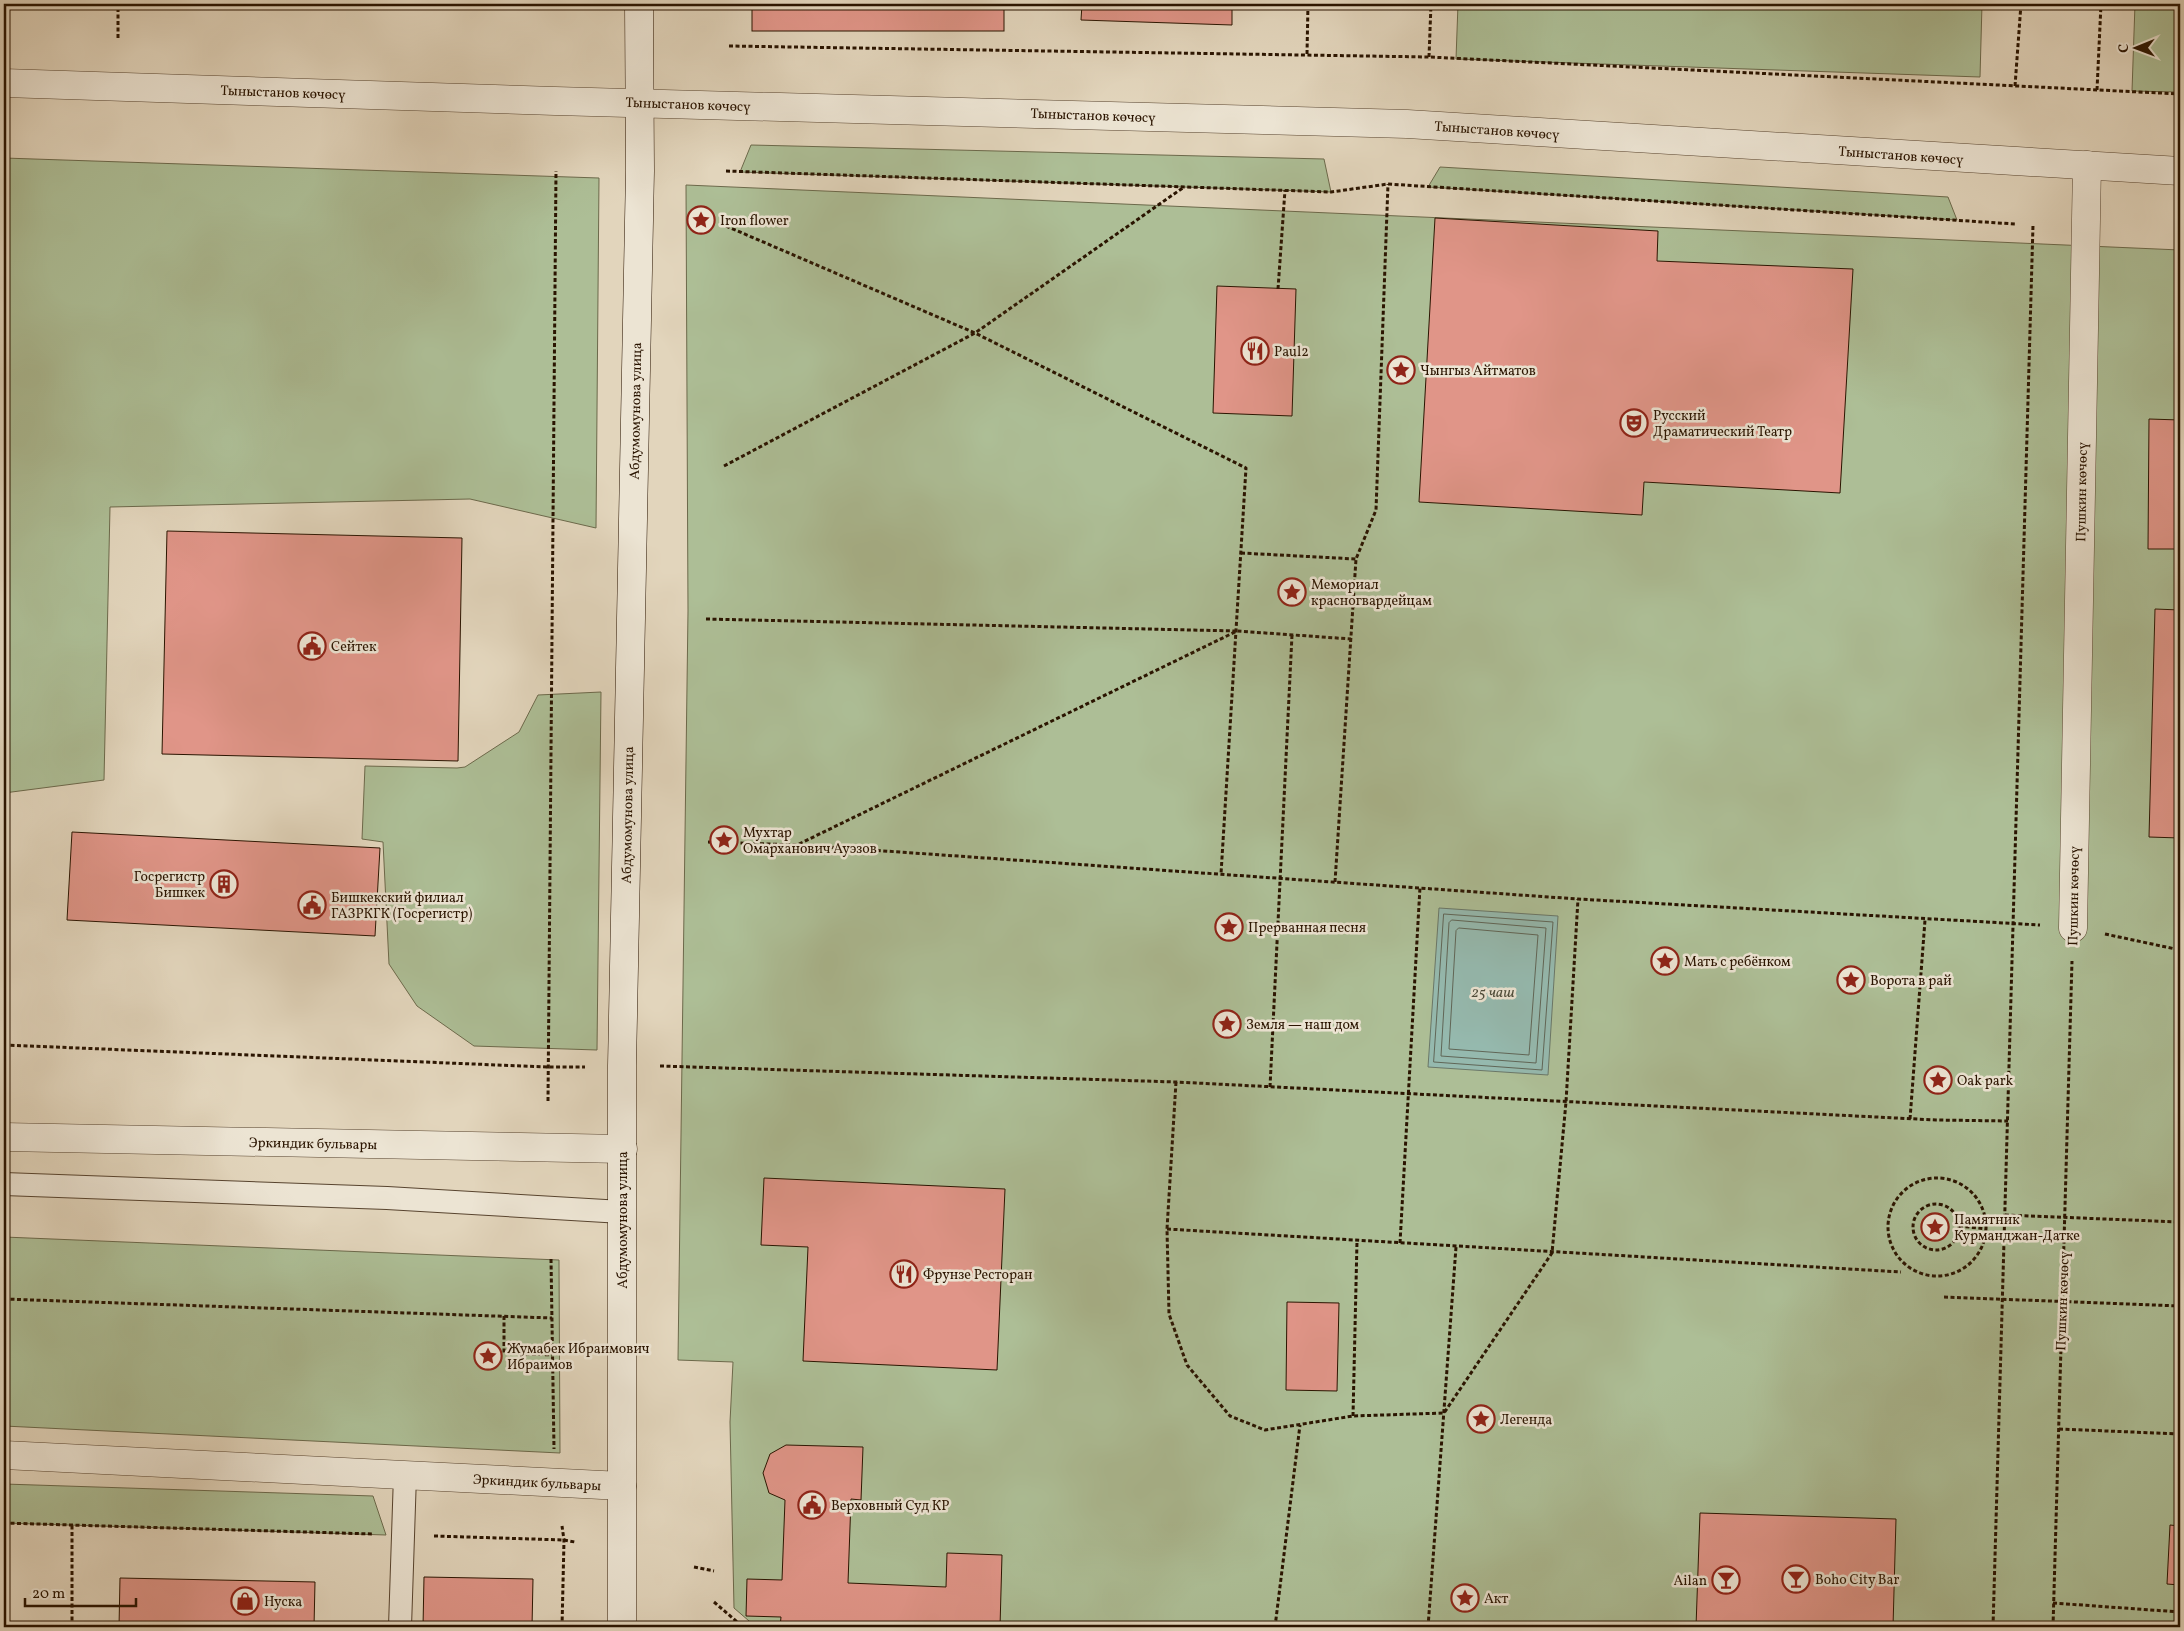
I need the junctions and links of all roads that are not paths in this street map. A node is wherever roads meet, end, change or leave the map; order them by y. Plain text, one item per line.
1 (639, 4) edge
2 (4, 83) edge
3 (639, 102) junction
4 (2087, 166) junction
5 (2180, 171) edge
6 (2073, 928) road end
7 (4, 1137) edge
8 (622, 1149) junction
9 (4, 1184) edge
10 (622, 1212) junction
11 (4, 1455) edge
12 (405, 1475) junction
13 (622, 1486) junction
14 (400, 1627) edge
15 (622, 1627) edge

1 - 3 street, Абдумомунова улица
2 - 3 street, Тыныстанов көчөсү
3 - 4 street, Тыныстанов көчөсү
3 - 8 street, Абдумомунова улица
4 - 5 street, Тыныстанов көчөсү
4 - 6 street, Пушкин көчөсү
7 - 8 street, Эркиндик бульвары
8 - 10 street, Абдумомунова улица
9 - 10 lane
10 - 13 street, Абдумомунова улица
11 - 12 street, Эркиндик бульвары
12 - 13 street, Эркиндик бульвары
12 - 14 lane
13 - 15 street, Абдумомунова улица

